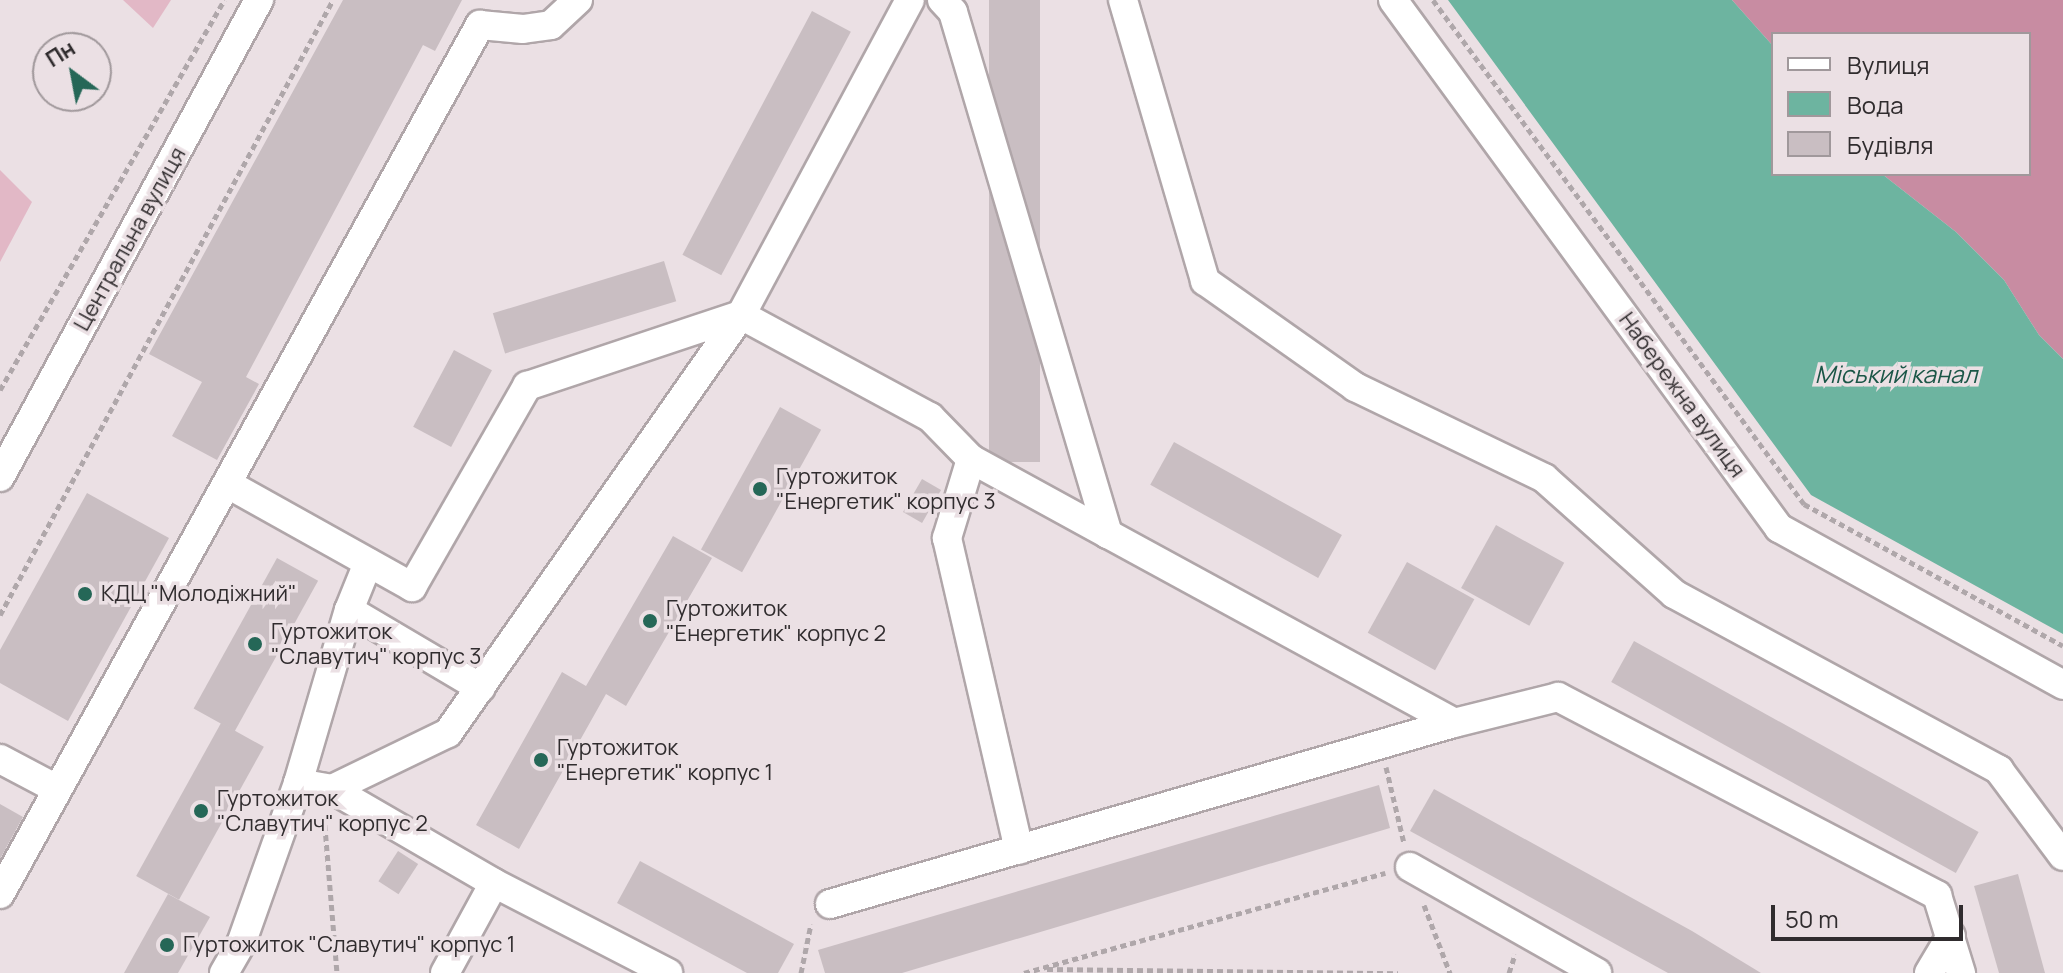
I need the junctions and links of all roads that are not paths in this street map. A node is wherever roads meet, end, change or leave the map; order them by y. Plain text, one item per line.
1 (259, 0) edge
2 (578, 0) edge
3 (910, 0) edge
4 (942, 0) edge
5 (1123, 0) edge
6 (1393, 0) edge
7 (741, 315) junction
8 (971, 459) junction
9 (0, 477) edge
10 (228, 484) junction
11 (1108, 534) junction
12 (368, 563) junction
13 (349, 610) junction
14 (2063, 685) edge
15 (481, 688) junction
16 (1454, 723) junction
17 (0, 759) edge
18 (317, 787) junction
19 (57, 789) junction
20 (1019, 850) junction
21 (2063, 856) edge
22 (1410, 867) road end
23 (494, 883) junction
24 (0, 894) edge
25 (820, 914) road end
26 (1951, 936) junction
27 (224, 973) edge
28 (445, 973) edge
29 (668, 973) edge
30 (1597, 973) edge
31 (1929, 973) edge
32 (1961, 973) edge

1 - 9 street, Центральна вулиця
2 - 10 street
3 - 7 street
4 - 11 street
5 - 21 street
6 - 14 street, Набережна вулиця
7 - 8 street
7 - 12 street
7 - 15 street
8 - 11 street
8 - 20 street
10 - 12 street
10 - 19 street
11 - 16 street
12 - 13 street
13 - 15 street
13 - 18 street
15 - 18 street
16 - 20 street
16 - 26 street
17 - 19 street
18 - 23 street
18 - 27 street
19 - 24 street
20 - 25 street
22 - 30 street
23 - 28 street
23 - 29 street
26 - 31 street
26 - 32 street

